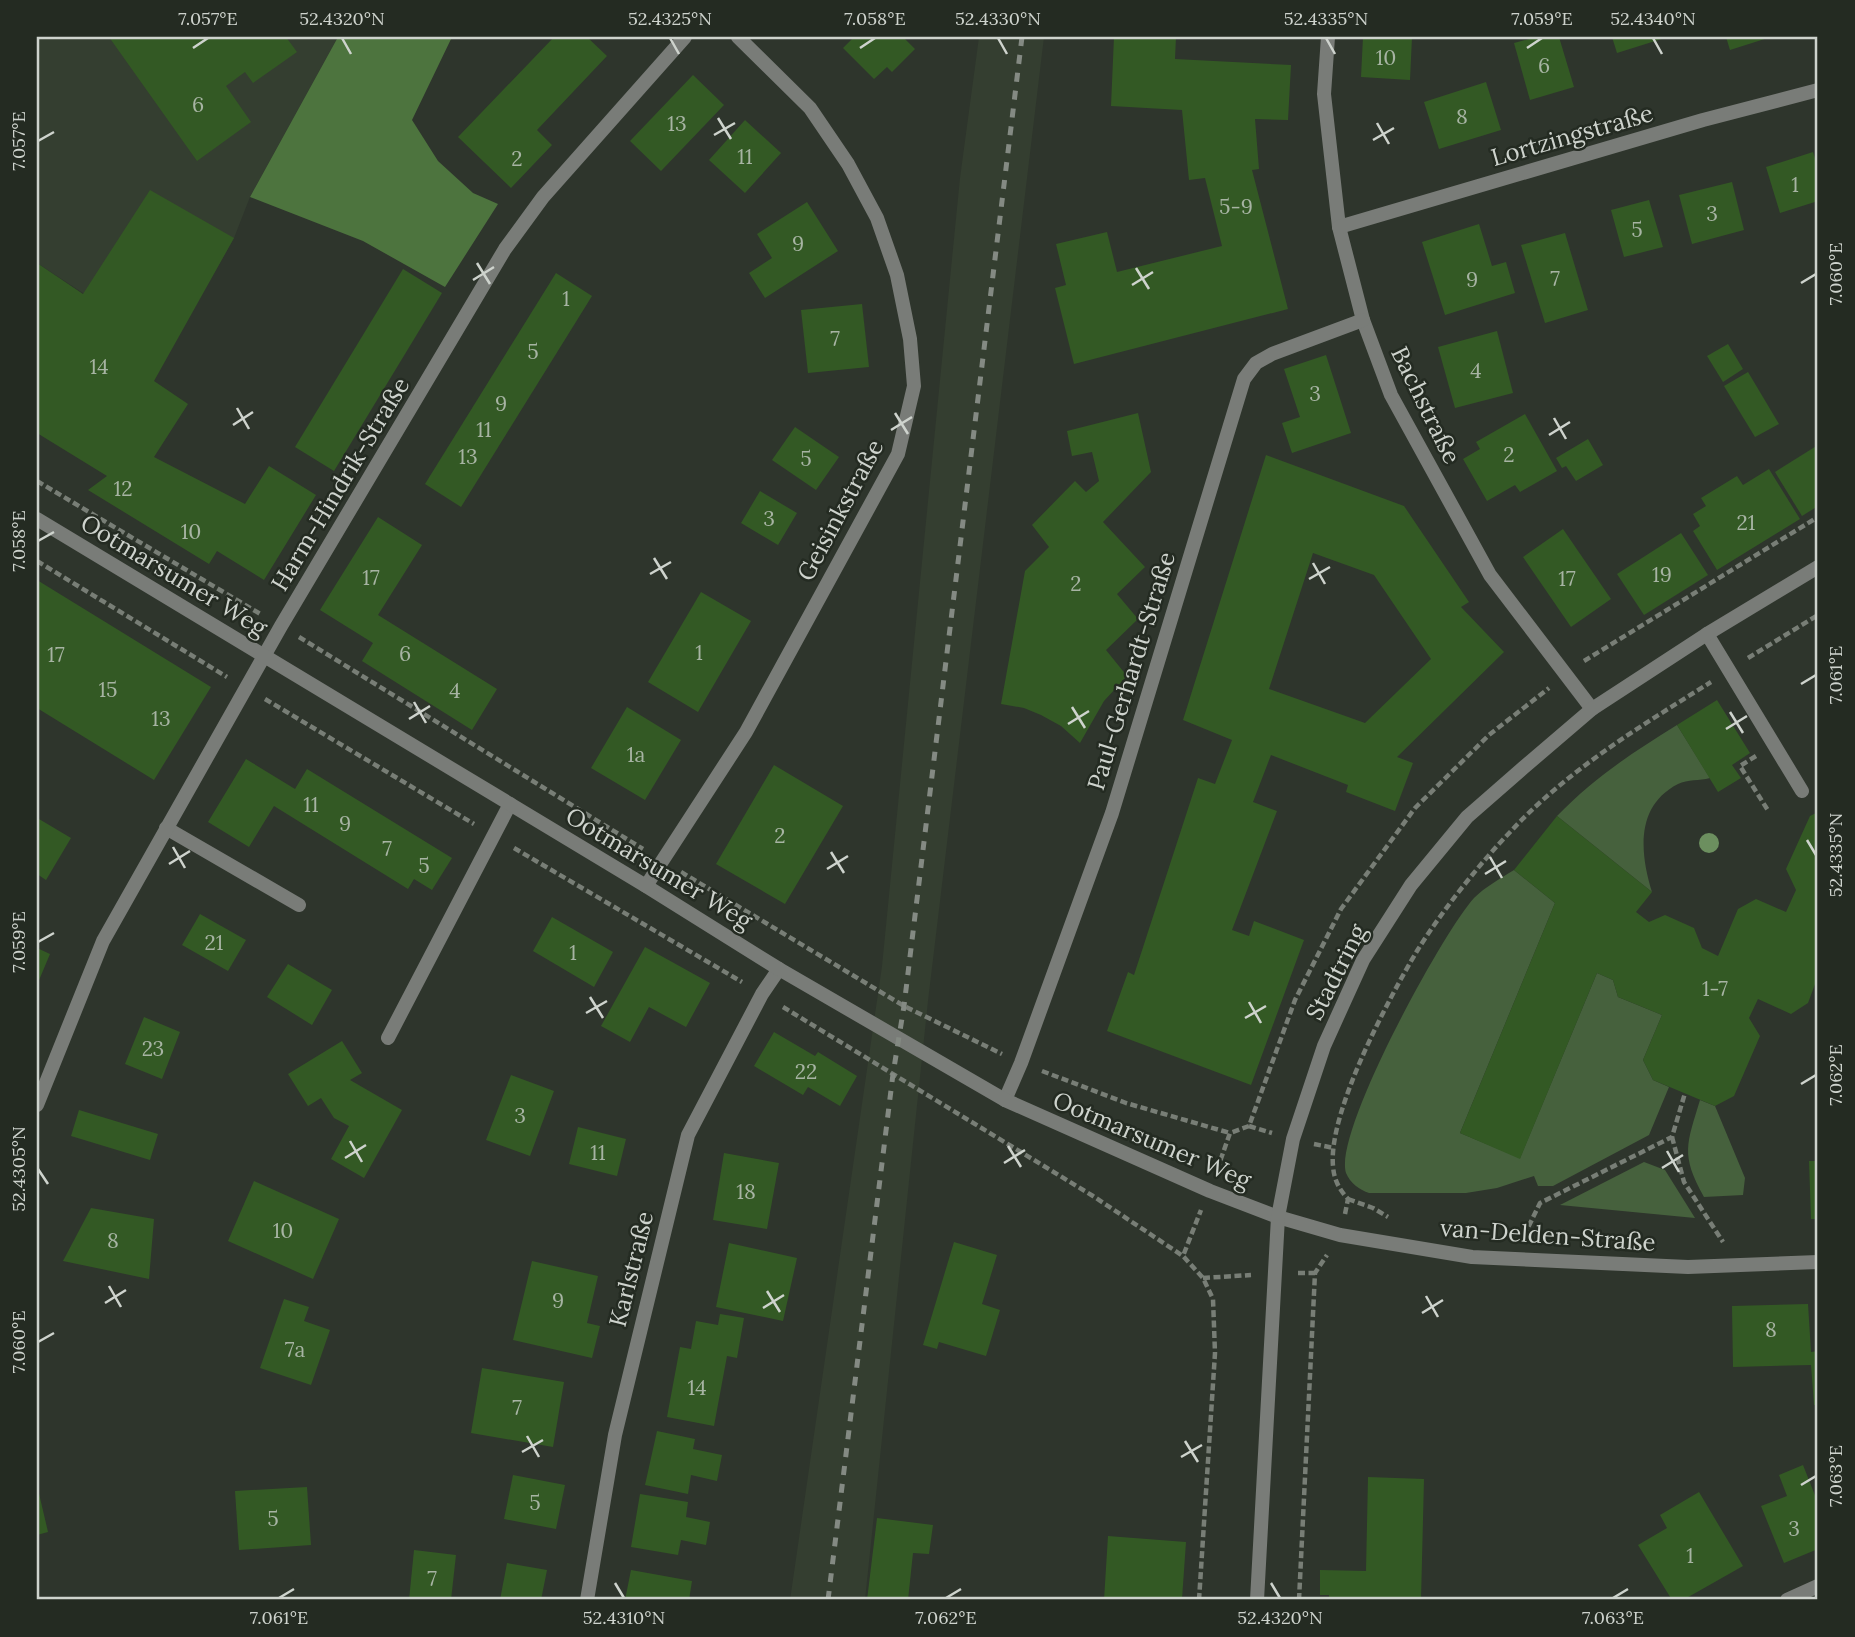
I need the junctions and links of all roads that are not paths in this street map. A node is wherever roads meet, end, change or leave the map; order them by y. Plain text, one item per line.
1 (685, 37) edge
2 (738, 37) edge
3 (1328, 37) edge
4 (1818, 90) edge
5 (1339, 227) junction
6 (1363, 320) junction
7 (37, 520) edge
8 (1818, 567) edge
9 (1707, 634) junction
10 (265, 656) junction
11 (1592, 709) junction
12 (1802, 791) dead end
13 (510, 804) junction
14 (166, 828) junction
15 (646, 886) junction
16 (299, 905) dead end
17 (779, 969) junction
18 (388, 1038) dead end
19 (1005, 1100) junction
20 (37, 1105) edge
21 (1278, 1217) junction
22 (1818, 1262) edge
23 (1818, 1586) edge
24 (587, 1600) edge
25 (1258, 1600) edge
26 (1787, 1600) edge

1 - 10 street, Harm-Hindrik-Straße
2 - 15 street, Geisinkstraße
3 - 5 street, Bachstraße
4 - 5 street, Lortzingstraße
5 - 6 street, Bachstraße
6 - 11 street, Bachstraße
6 - 19 street, Paul-Gerhardt-Straße
7 - 10 street, Ootmarsumer Weg
8 - 9 street, Stadtring
9 - 11 street, Stadtring
9 - 12 street
10 - 13 street, Ootmarsumer Weg
10 - 14 street, Harm-Hindrik-Straße
11 - 21 street, Stadtring
13 - 15 street, Ootmarsumer Weg
13 - 18 street
14 - 16 street
14 - 20 street, Harm-Hindrik-Straße
15 - 17 street, Ootmarsumer Weg
17 - 19 street, Ootmarsumer Weg
17 - 24 street, Karlstraße
19 - 21 street, Ootmarsumer Weg
21 - 22 street, van-Delden-Straße
21 - 25 street, Stadtring
23 - 26 street

